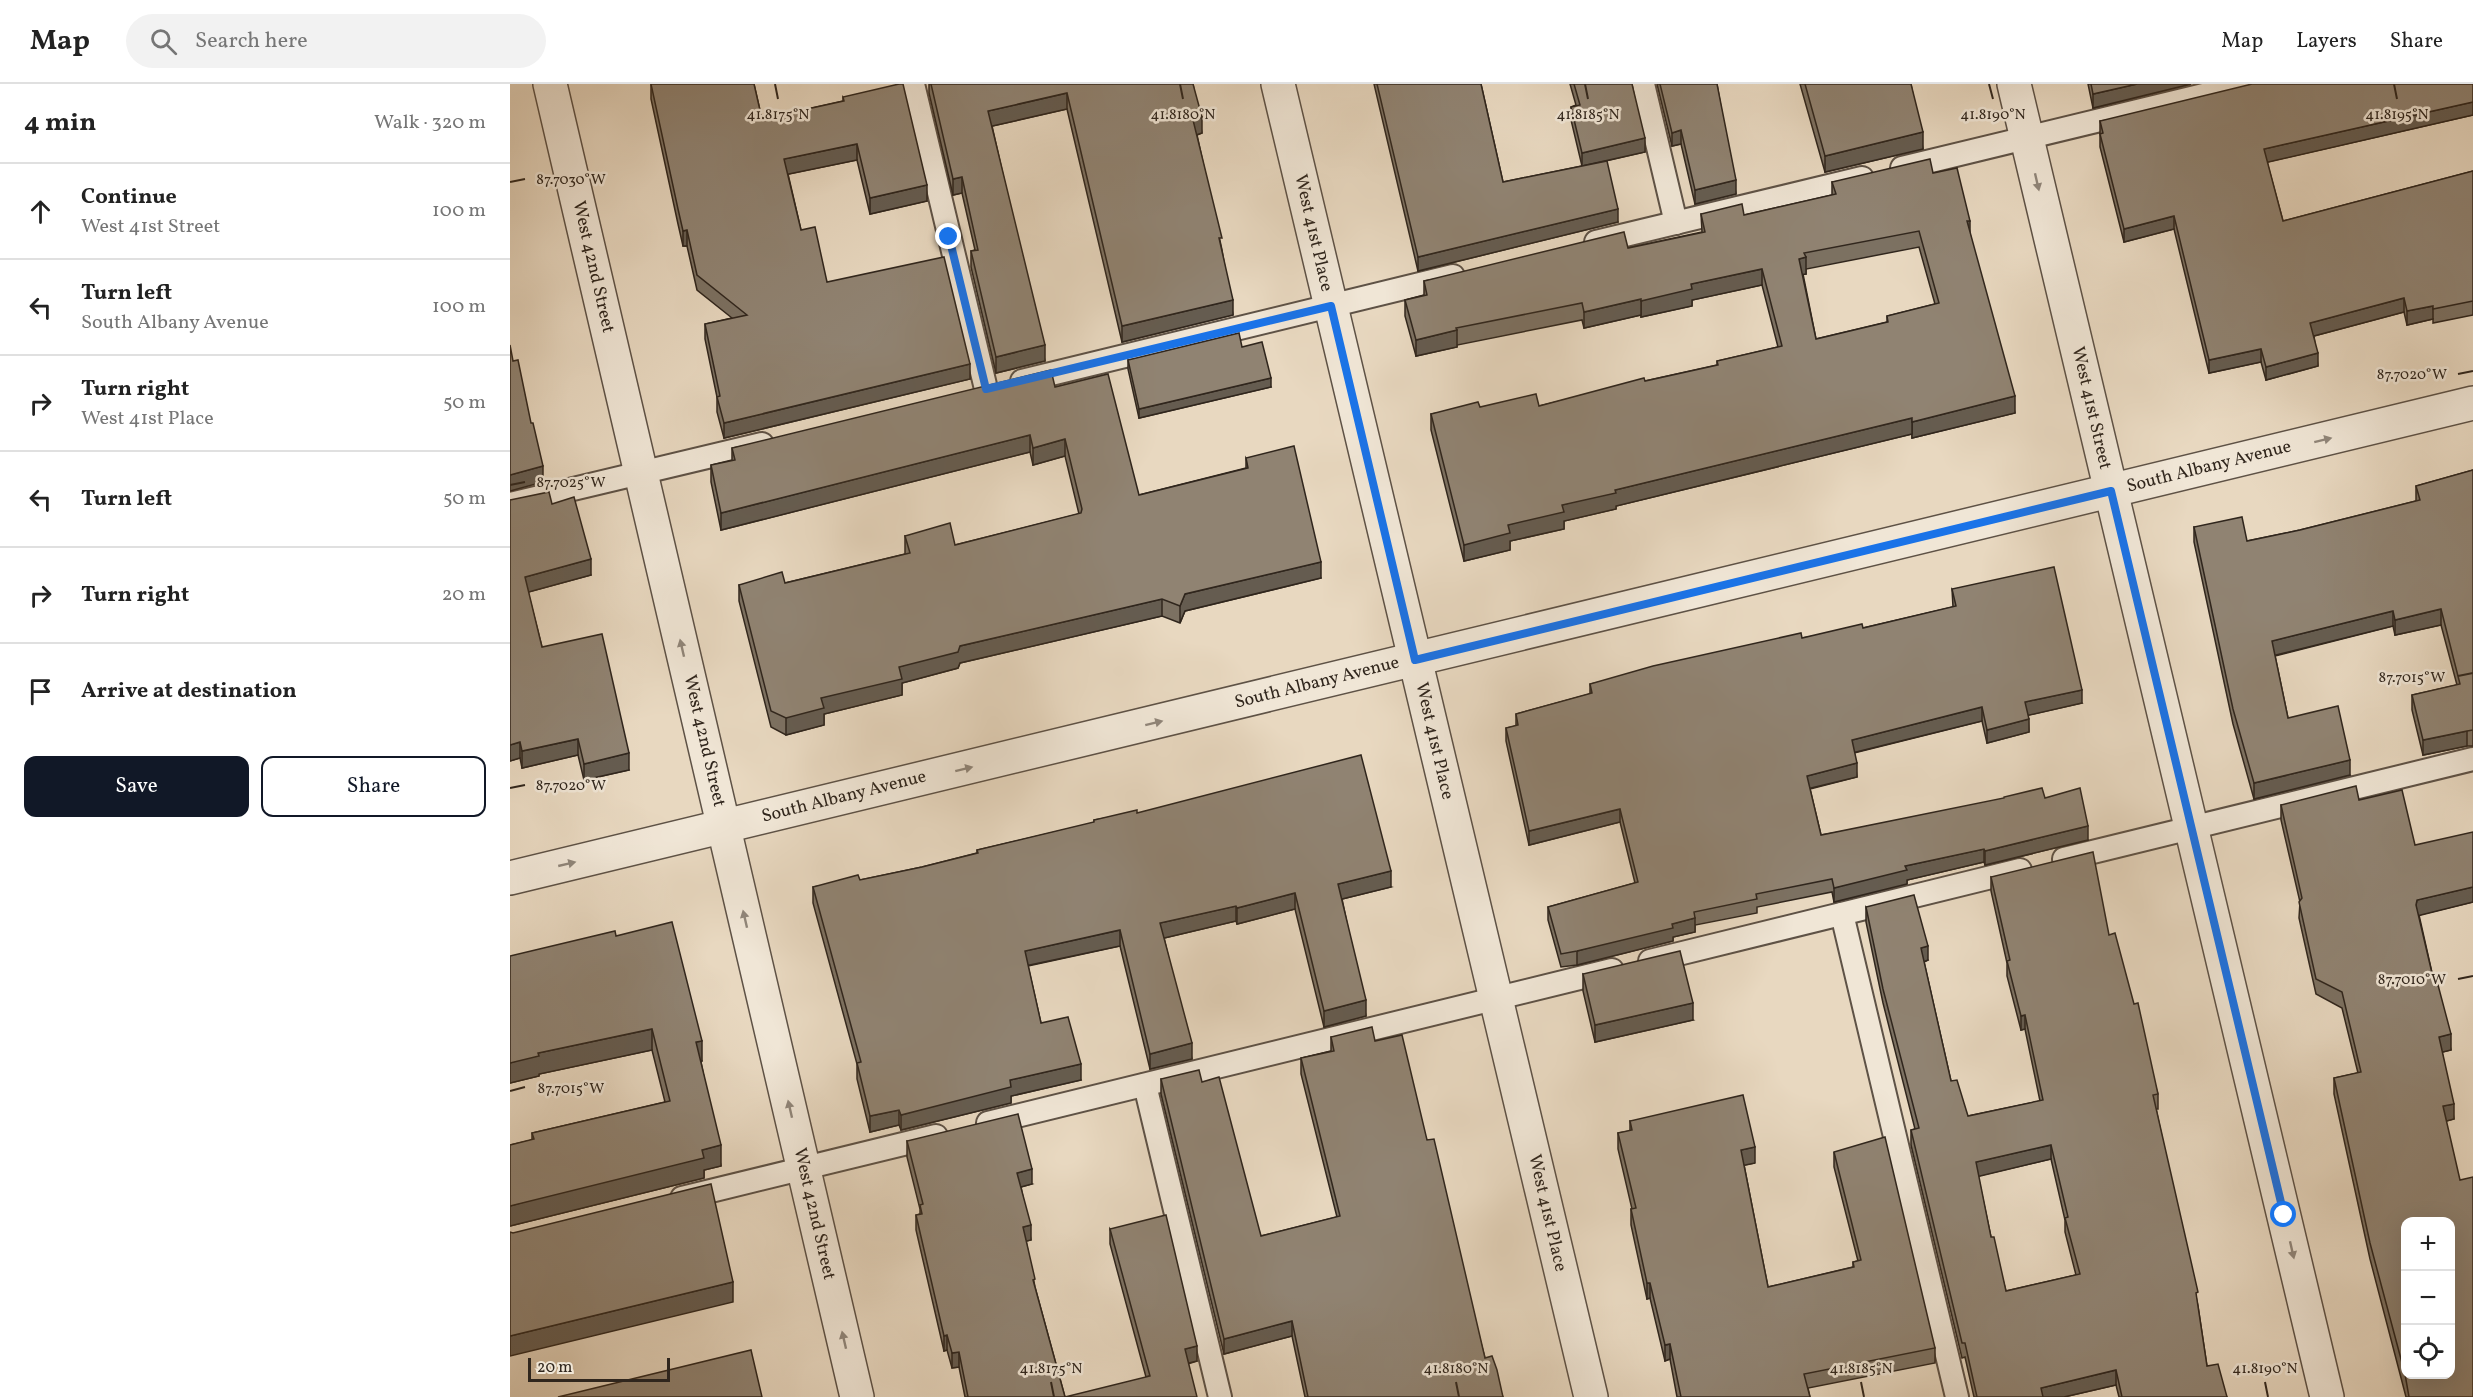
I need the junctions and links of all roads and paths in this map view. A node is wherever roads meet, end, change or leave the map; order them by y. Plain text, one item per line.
1 (550, 84) edge
2 (913, 84) edge
3 (1278, 84) edge
4 (1643, 84) edge
5 (2014, 84) edge
6 (2249, 84) edge
7 (2027, 138) junction
8 (1676, 223) junction
9 (1571, 248) edge
10 (1478, 270) edge
11 (1331, 306) junction
12 (986, 389) junction
13 (963, 395) edge
14 (2473, 403) edge
15 (782, 439) edge
16 (641, 473) junction
17 (2111, 491) junction
18 (510, 504) edge
19 (1415, 660) junction
20 (2473, 759) edge
21 (723, 826) junction
22 (2191, 828) junction
23 (510, 878) edge
24 (1842, 914) junction
25 (1496, 998) junction
26 (1145, 1084) junction
27 (803, 1168) junction
28 (666, 1202) edge
29 (857, 1397) edge
30 (1220, 1397) edge
31 (1591, 1397) edge
32 (1957, 1397) edge
33 (2327, 1397) edge

1 - 16 street, West 42nd Street
2 - 12 lane
3 - 11 street, West 41st Place
4 - 8 lane
5 - 7 street, West 41st Street
6 - 7 lane
7 - 8 lane
7 -> 17 street, West 41st Street
8 - 9 lane
10 - 11 lane
11 - 12 lane
11 - 19 street, West 41st Place
12 - 13 lane
17 -> 14 street, South Albany Avenue
15 - 16 lane
16 - 18 lane
21 -> 16 street, West 42nd Street
17 - 19 street, South Albany Avenue
17 - 22 street, West 41st Street
21 -> 19 street, South Albany Avenue
19 - 25 street, West 41st Place
20 - 22 lane
23 -> 21 street, South Albany Avenue
27 -> 21 street, West 42nd Street
22 - 24 lane
22 -> 33 street, West 41st Street
24 - 25 lane
24 - 32 lane
25 - 26 lane
25 - 31 street, West 41st Place
26 - 27 lane
26 - 30 lane
27 - 28 lane
29 -> 27 street, West 42nd Street

